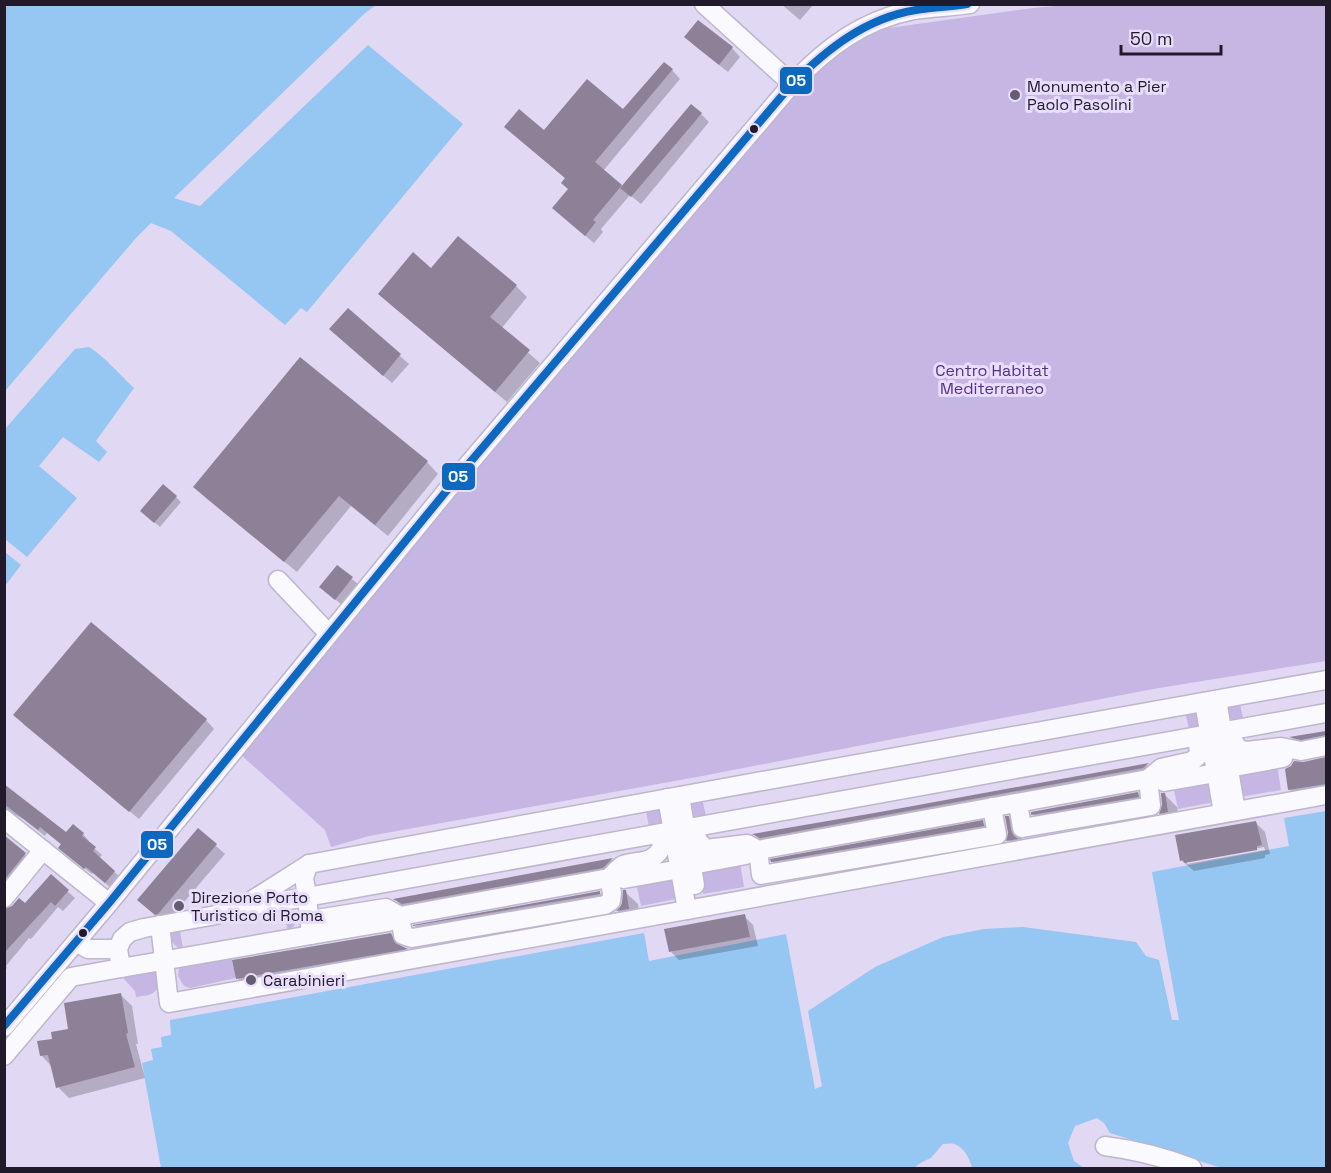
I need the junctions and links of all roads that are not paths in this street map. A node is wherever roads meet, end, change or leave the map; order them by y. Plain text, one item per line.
1 (705, 4) edge
2 (970, 4) edge
3 (792, 84) junction
4 (278, 580) dead end
5 (329, 634) junction
6 (1326, 680) edge
7 (1210, 701) junction
8 (1326, 713) edge
9 (1215, 734) junction
10 (1326, 746) edge
11 (1283, 758) dead end
12 (1222, 770) junction
13 (1156, 780) junction
14 (1326, 795) edge
15 (673, 797) junction
16 (1018, 803) junction
17 (993, 807) junction
18 (1230, 812) junction
19 (4, 819) edge
20 (678, 831) junction
21 (43, 850) junction
22 (753, 852) junction
23 (309, 864) junction
24 (686, 867) junction
25 (616, 879) junction
26 (307, 897) junction
27 (4, 898) edge
28 (109, 903) junction
29 (240, 908) junction
30 (693, 909) junction
31 (394, 919) junction
32 (160, 925) junction
33 (310, 928) junction
34 (76, 942) junction
35 (118, 949) junction
36 (164, 961) junction
37 (121, 968) junction
38 (4, 1027) edge
39 (4, 1056) edge
40 (1105, 1146) dead end
41 (1192, 1168) edge

1 - 3 street
2 - 3 street
3 - 5 street
4 - 5 street
5 - 28 street
6 - 7 street
7 - 9 street
7 - 15 street
8 - 9 street
9 - 10 street
9 - 12 street
9 - 13 street
9 - 20 street
11 - 12 street
12 - 13 street
12 - 18 street
13 - 16 street
13 - 16 street
14 - 18 street
15 - 20 street
15 - 23 street
16 - 17 street
17 - 22 street
17 - 22 street
18 - 30 street
19 - 21 street
20 - 22 street
20 - 24 street
20 - 25 street
20 - 26 street
21 - 27 street
21 - 28 street
22 - 24 street
23 - 26 street
23 - 29 street
24 - 25 street
24 - 30 street
25 - 31 street
25 - 31 street
26 - 29 street
26 - 33 street
28 - 34 street
29 - 32 street
30 - 36 street
31 - 33 street
32 - 35 street
32 - 36 street
33 - 36 street
34 - 35 street
34 - 38 street
35 - 37 street
36 - 37 street
37 - 39 street
40 - 41 street

